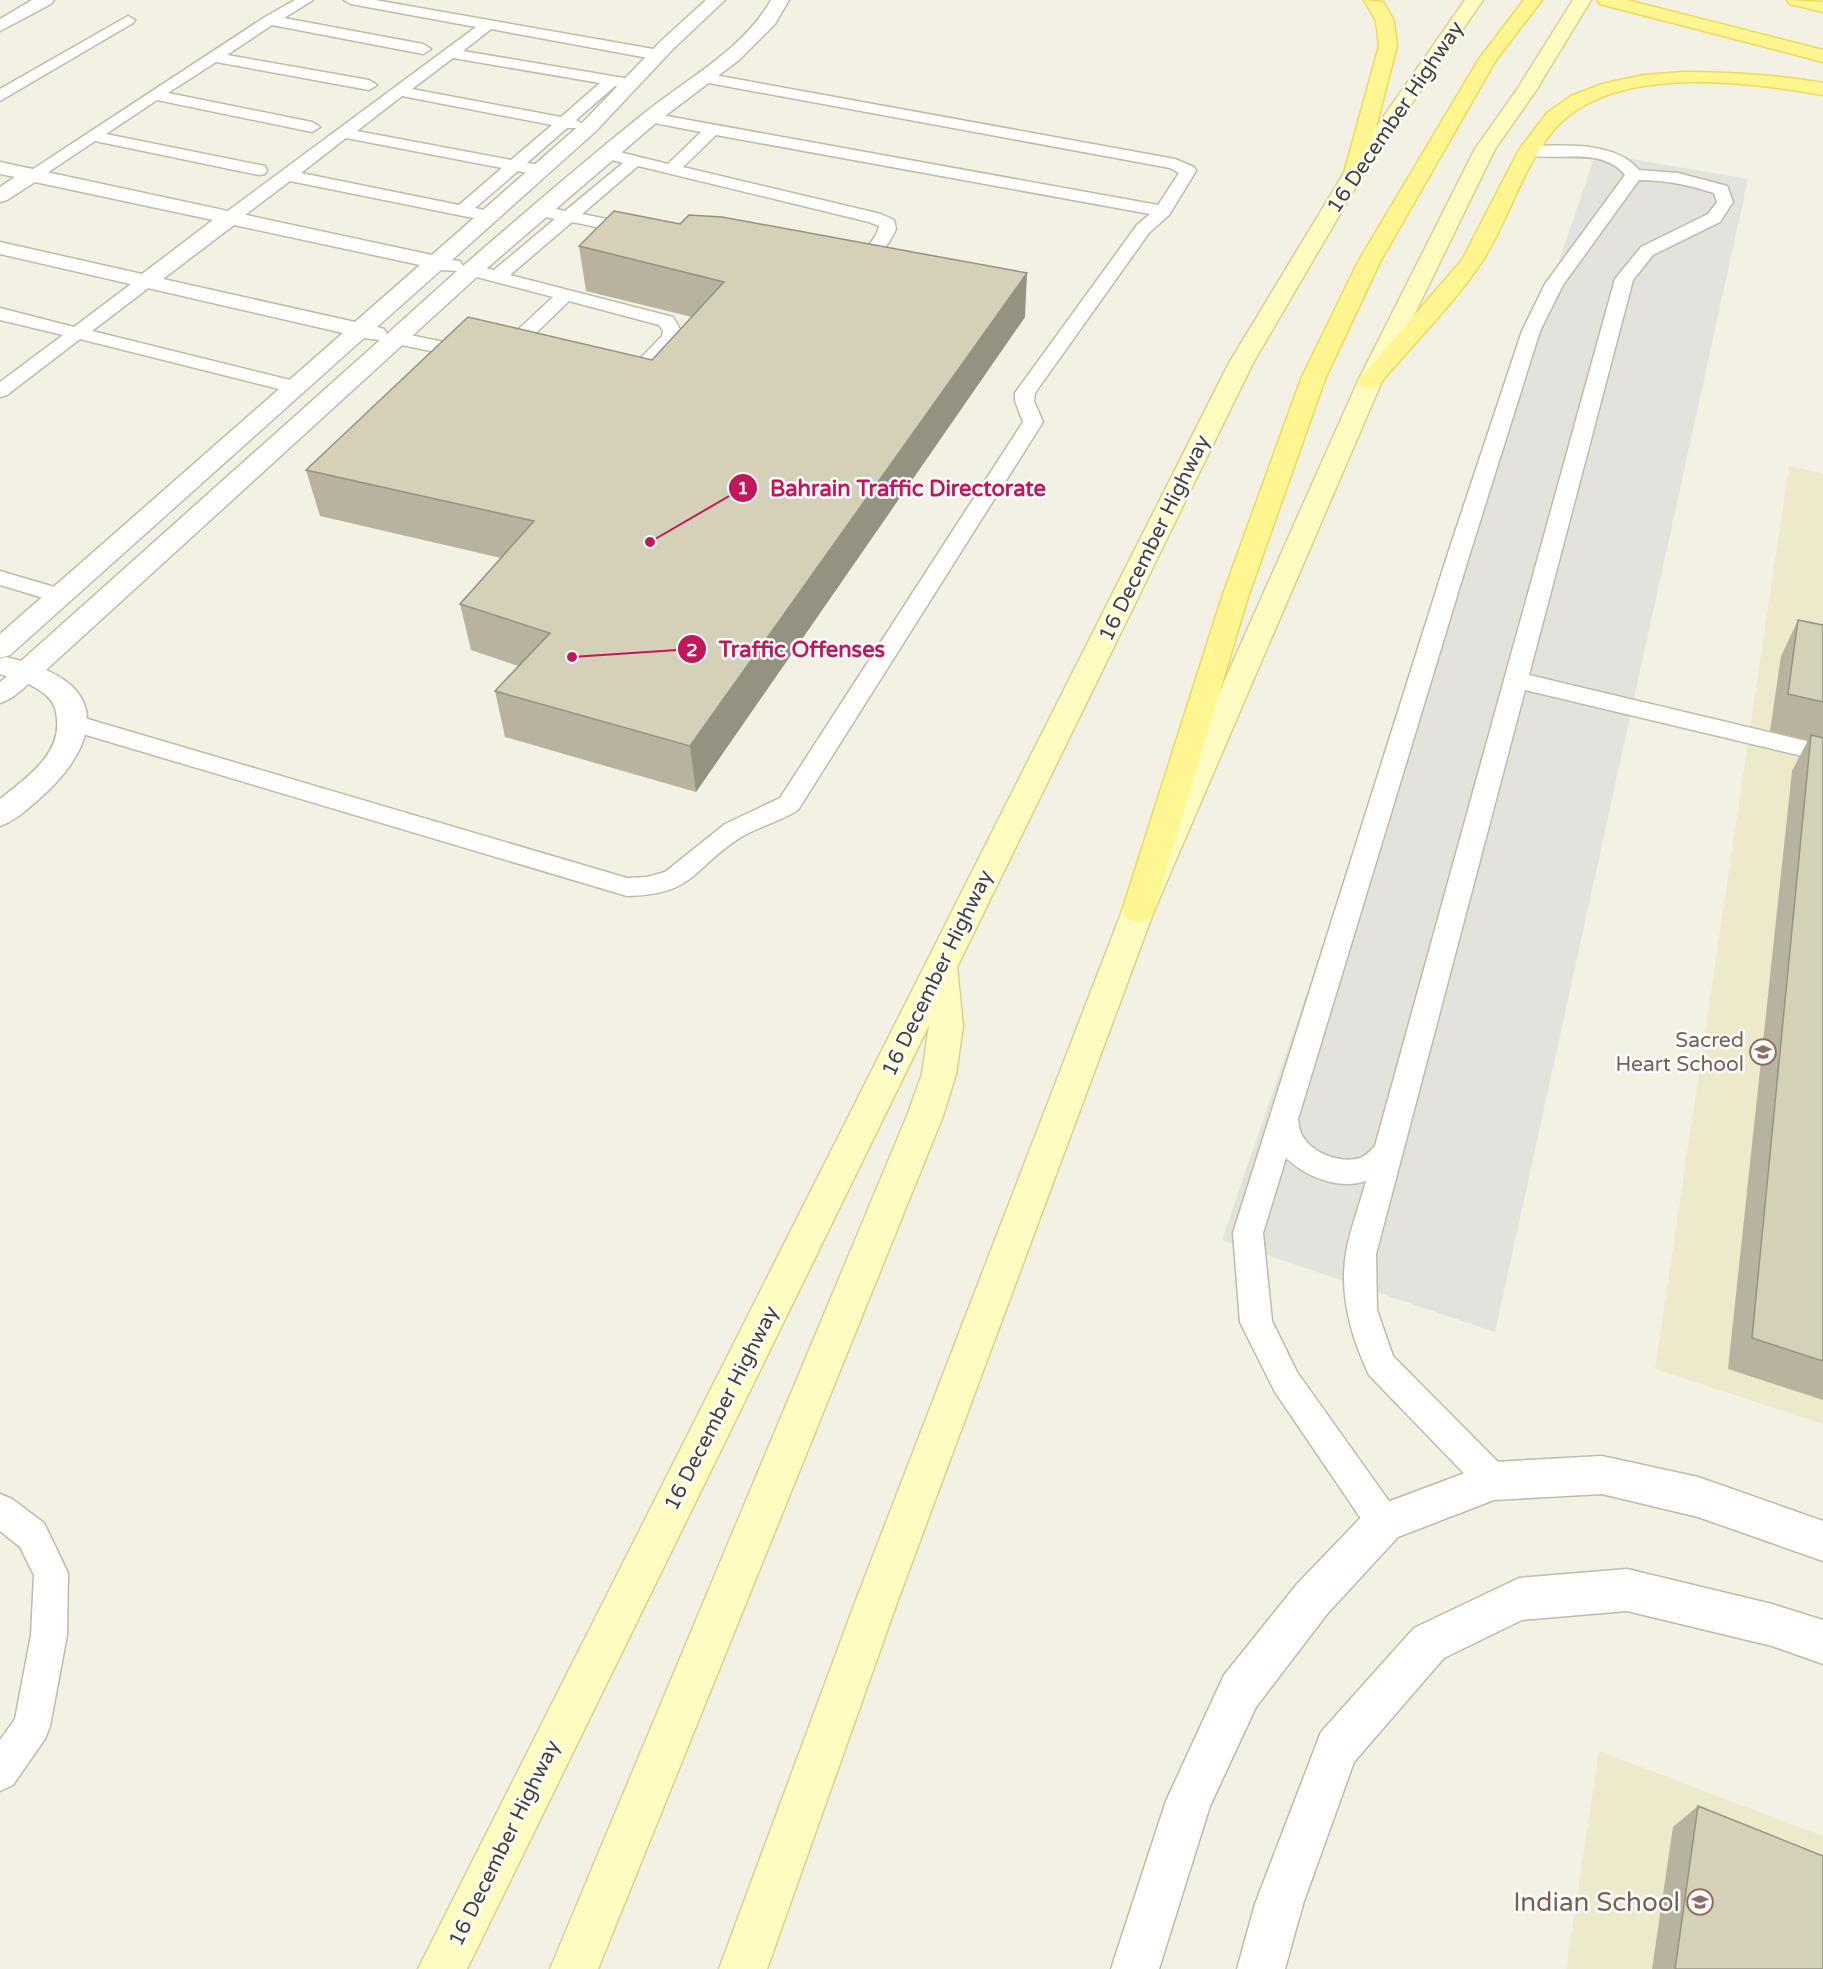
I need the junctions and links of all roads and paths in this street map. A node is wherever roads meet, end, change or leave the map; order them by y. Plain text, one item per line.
1 (45, 0) edge
2 (306, 0) edge
3 (351, 0) edge
4 (716, 0) edge
5 (780, 0) edge
6 (1373, 0) edge
7 (1474, 0) edge
8 (1533, 0) edge
9 (1582, 0) edge
10 (1606, 0) edge
11 (1676, 0) edge
12 (1796, 0) edge
13 (1823, 7) edge
14 (128, 20) dead end
15 (270, 20) junction
16 (693, 23) junction
17 (489, 24) junction
18 (715, 24) dead end
19 (0, 26) edge
20 (735, 27) dead end
21 (756, 35) junction
22 (1823, 42) edge
23 (423, 49) dead end
24 (451, 53) junction
25 (659, 55) junction
26 (1823, 56) edge
27 (214, 57) junction
28 (703, 78) junction
29 (622, 82) junction
30 (369, 86) dead end
31 (1823, 89) edge
32 (400, 91) junction
33 (155, 95) junction
34 (0, 96) edge
35 (650, 118) junction
36 (312, 127) dead end
37 (713, 129) junction
38 (344, 133) junction
39 (566, 134) junction
40 (92, 136) junction
41 (1528, 151) junction
42 (607, 154) junction
43 (635, 161) junction
44 (515, 165) junction
45 (0, 168) edge
46 (672, 169) junction
47 (259, 170) dead end
48 (539, 170) junction
49 (1354, 173) junction
50 (33, 175) junction
51 (287, 175) junction
52 (1634, 176) junction
53 (0, 196) edge
54 (462, 211) junction
55 (541, 211) junction
56 (1163, 211) junction
57 (488, 216) junction
58 (231, 218) junction
59 (570, 218) junction
60 (652, 233) edge
61 (0, 248) edge
62 (435, 262) junction
63 (828, 267) edge
64 (471, 270) junction
65 (498, 276) junction
66 (145, 282) junction
67 (566, 294) junction
68 (0, 314) edge
69 (358, 330) junction
70 (76, 333) junction
71 (395, 338) junction
72 (497, 359) junction
73 (518, 364) edge
74 (603, 381) edge
75 (1370, 381) junction
76 (295, 387) junction
77 (0, 391) edge
78 (184, 485) junction
79 (221, 494) junction
80 (0, 578) edge
81 (60, 596) junction
82 (0, 649) edge
83 (13, 669) edge
84 (1516, 680) junction
85 (0, 695) edge
86 (74, 723) junction
87 (1823, 753) edge
88 (0, 815) edge
89 (1138, 911) junction
90 (941, 965) junction
91 (1284, 1120) junction
92 (1387, 1154) junction
93 (1494, 1481) junction
94 (0, 1510) edge
95 (1384, 1523) junction
96 (1823, 1541) edge
97 (1823, 1642) edge
98 (0, 1772) edge
99 (442, 1969) edge
100 (574, 1969) edge
101 (743, 1969) edge
102 (1135, 1969) edge
103 (1261, 1969) edge

1 - 19 street
2 - 15 lane
3 - 17 lane
4 - 16 street
5 - 21 street
6 - 49 main road
7 - 49 main road, 16 December Highway
8 - 89 main road
9 - 75 main road
10 - 26 main road
11 - 22 main road
12 - 13 main road
14 - 34 lane
15 - 23 lane
15 - 27 lane
16 - 18 street
16 - 25 street
17 - 24 lane
17 - 25 lane
20 - 21 street
21 - 28 street
24 - 29 lane
24 - 32 lane
25 - 29 street
27 - 30 lane
27 - 33 lane
28 - 35 street
28 - 56 lane
29 - 39 lane
29 - 39 street
31 - 41 main road
32 - 38 lane
32 - 39 lane
33 - 36 lane
33 - 40 lane
35 - 37 lane
35 - 42 street
37 - 46 lane
37 - 56 lane
38 - 44 lane
38 - 51 lane
39 - 42 street
39 - 44 lane
39 - 48 street
40 - 47 lane
40 - 50 lane
41 - 52 lane
41 - 75 main road
42 - 43 lane
42 - 55 street
43 - 46 lane
43 - 59 lane
44 - 48 lane
44 - 54 lane
45 - 50 street
46 - 63 lane
48 - 57 street
49 - 90 main road, 16 December Highway
50 - 53 street
50 - 58 street
51 - 54 lane
51 - 58 lane
52 - 84 lane
52 - 91 lane
54 - 57 lane
55 - 59 lane
55 - 64 street
56 - 86 lane
57 - 62 street
58 - 62 street
58 - 66 street
59 - 60 lane
59 - 65 lane
61 - 66 street
62 - 64 street
62 - 69 street
64 - 65 lane
64 - 71 street
65 - 67 lane
66 - 69 street
66 - 70 lane
67 - 72 lane
67 - 74 lane
68 - 70 lane
69 - 71 street
69 - 76 street
70 - 76 lane
70 - 77 lane
71 - 72 lane
71 - 79 street
72 - 73 lane
75 - 89 main road
76 - 78 street
78 - 79 street
78 - 81 street
79 - 83 street
80 - 81 lane
81 - 82 street
83 - 85 lane
83 - 86 street
84 - 87 lane
84 - 92 lane
86 - 88 street
89 - 101 main road
90 - 99 main road, 16 December Highway
90 - 100 main road
91 - 92 lane
91 - 95 lane
92 - 93 lane
93 - 95 street
93 - 96 street
94 - 98 lane
95 - 102 street
97 - 103 street

